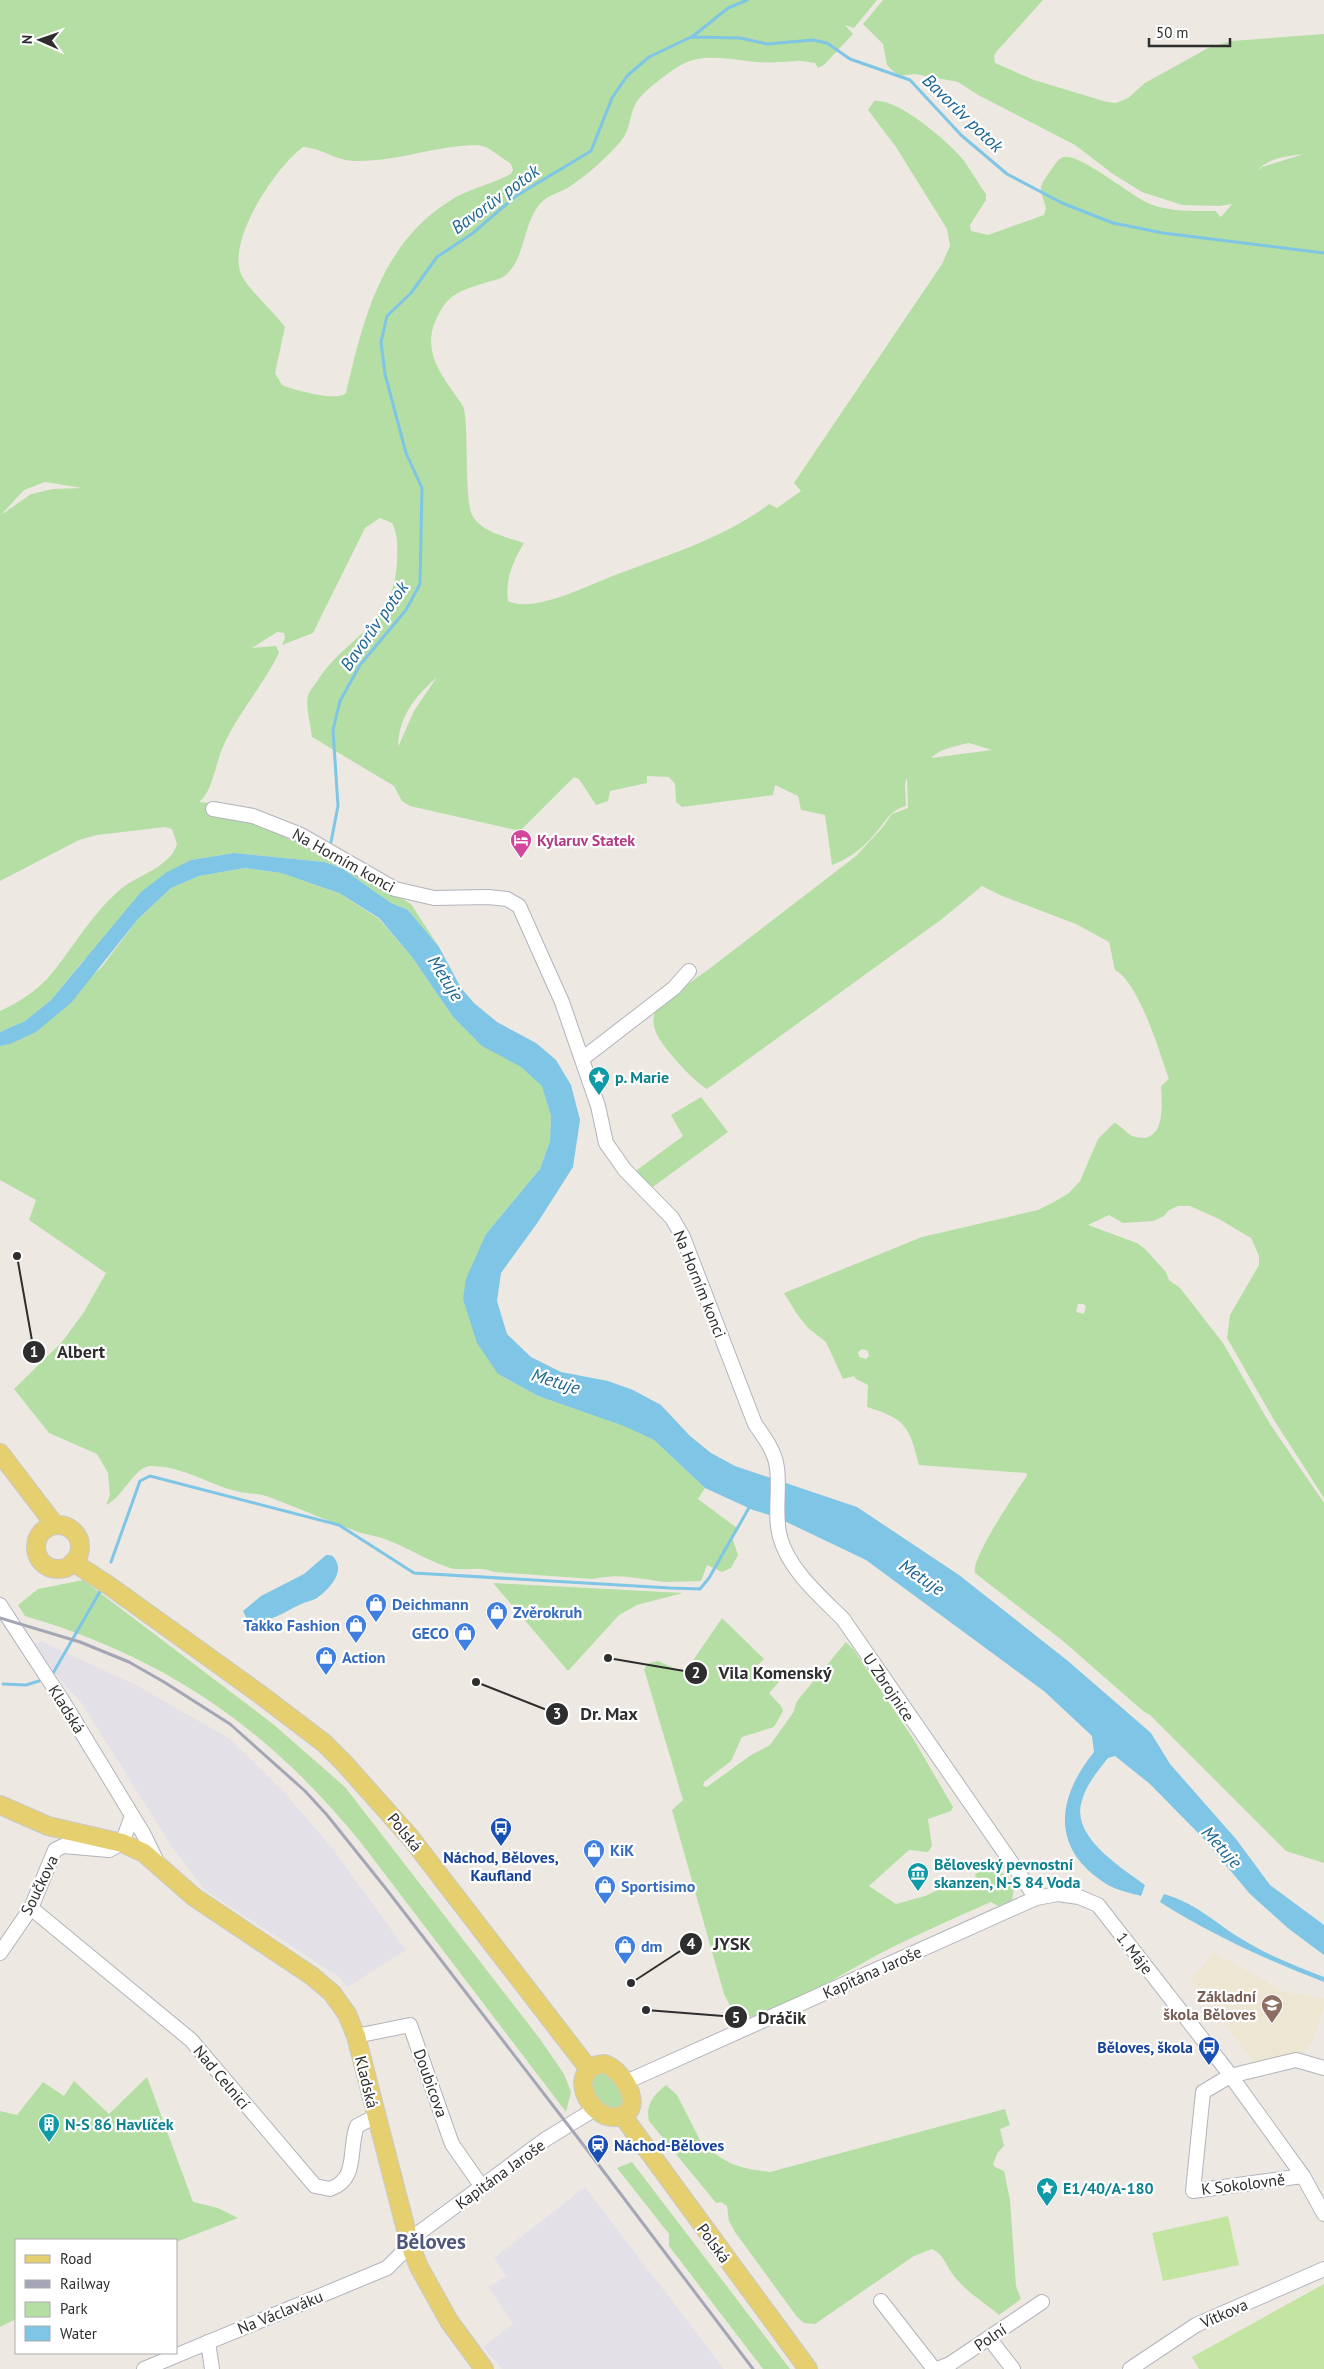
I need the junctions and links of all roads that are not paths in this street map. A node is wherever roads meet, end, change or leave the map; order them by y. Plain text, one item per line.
1 (213, 809) dead end
2 (689, 971) dead end
3 (582, 1059) junction
4 (0, 1453) edge
5 (777, 1468) joint
6 (49, 1527) junction
7 (76, 1556) junction
8 (0, 1605) edge
9 (0, 1805) edge
10 (132, 1816) junction
11 (122, 1843) junction
12 (159, 1864) junction
13 (1036, 1898) junction
14 (31, 1908) junction
15 (0, 1952) edge
16 (356, 2036) junction
17 (588, 2068) junction
18 (1324, 2068) edge
19 (1230, 2076) junction
20 (626, 2082) junction
21 (595, 2108) junction
22 (622, 2115) junction
23 (376, 2116) junction
24 (1303, 2176) junction
25 (482, 2187) junction
26 (1324, 2214) edge
27 (410, 2245) junction
28 (1324, 2269) edge
29 (881, 2301) dead end
30 (1042, 2302) dead end
31 (989, 2338) junction
32 (208, 2342) junction
33 (144, 2369) edge
34 (212, 2369) edge
35 (484, 2369) edge
36 (808, 2369) edge
37 (936, 2369) edge
38 (1013, 2369) edge
39 (1130, 2369) edge

1 - 3 street, Na Horním konci
2 - 3 street
3 - 5 street, Na Horním konci
4 - 6 main road
5 - 13 street, U Zbrojnice
6 - 7 main road
6 - 7 main road
7 - 17 main road, Polská
8 - 10 street, Kladská
9 - 11 main road, Kladská
10 - 11 street
10 - 12 street, Kladská
11 - 12 main road, Kladská
11 - 14 street, Součkova
12 - 16 main road, Kladská
13 - 19 street, 1. Máje
13 - 20 street, Kapitána Jaroše
14 - 15 street, Součkova
14 - 23 street, Nad Celnicí
16 - 23 main road, Kladská
16 - 25 street, Doubicova
17 - 20 main road
17 - 21 main road
18 - 19 street
19 - 24 street, 1. Máje
19 - 24 street, K Sokolovně
20 - 22 main road
21 - 22 main road
21 - 25 street, Kapitána Jaroše
22 - 36 main road, Polská
23 - 27 main road, Kladská
24 - 26 street, 1. Máje
25 - 27 street, Kapitána Jaroše
27 - 32 street, Na Václaváku
27 - 35 main road, Kladská
28 - 39 street, Vítkova
29 - 37 street, Polní
30 - 31 street, Polní
31 - 37 street, Polní
31 - 38 street
32 - 33 street, Na Václaváku
32 - 34 street

